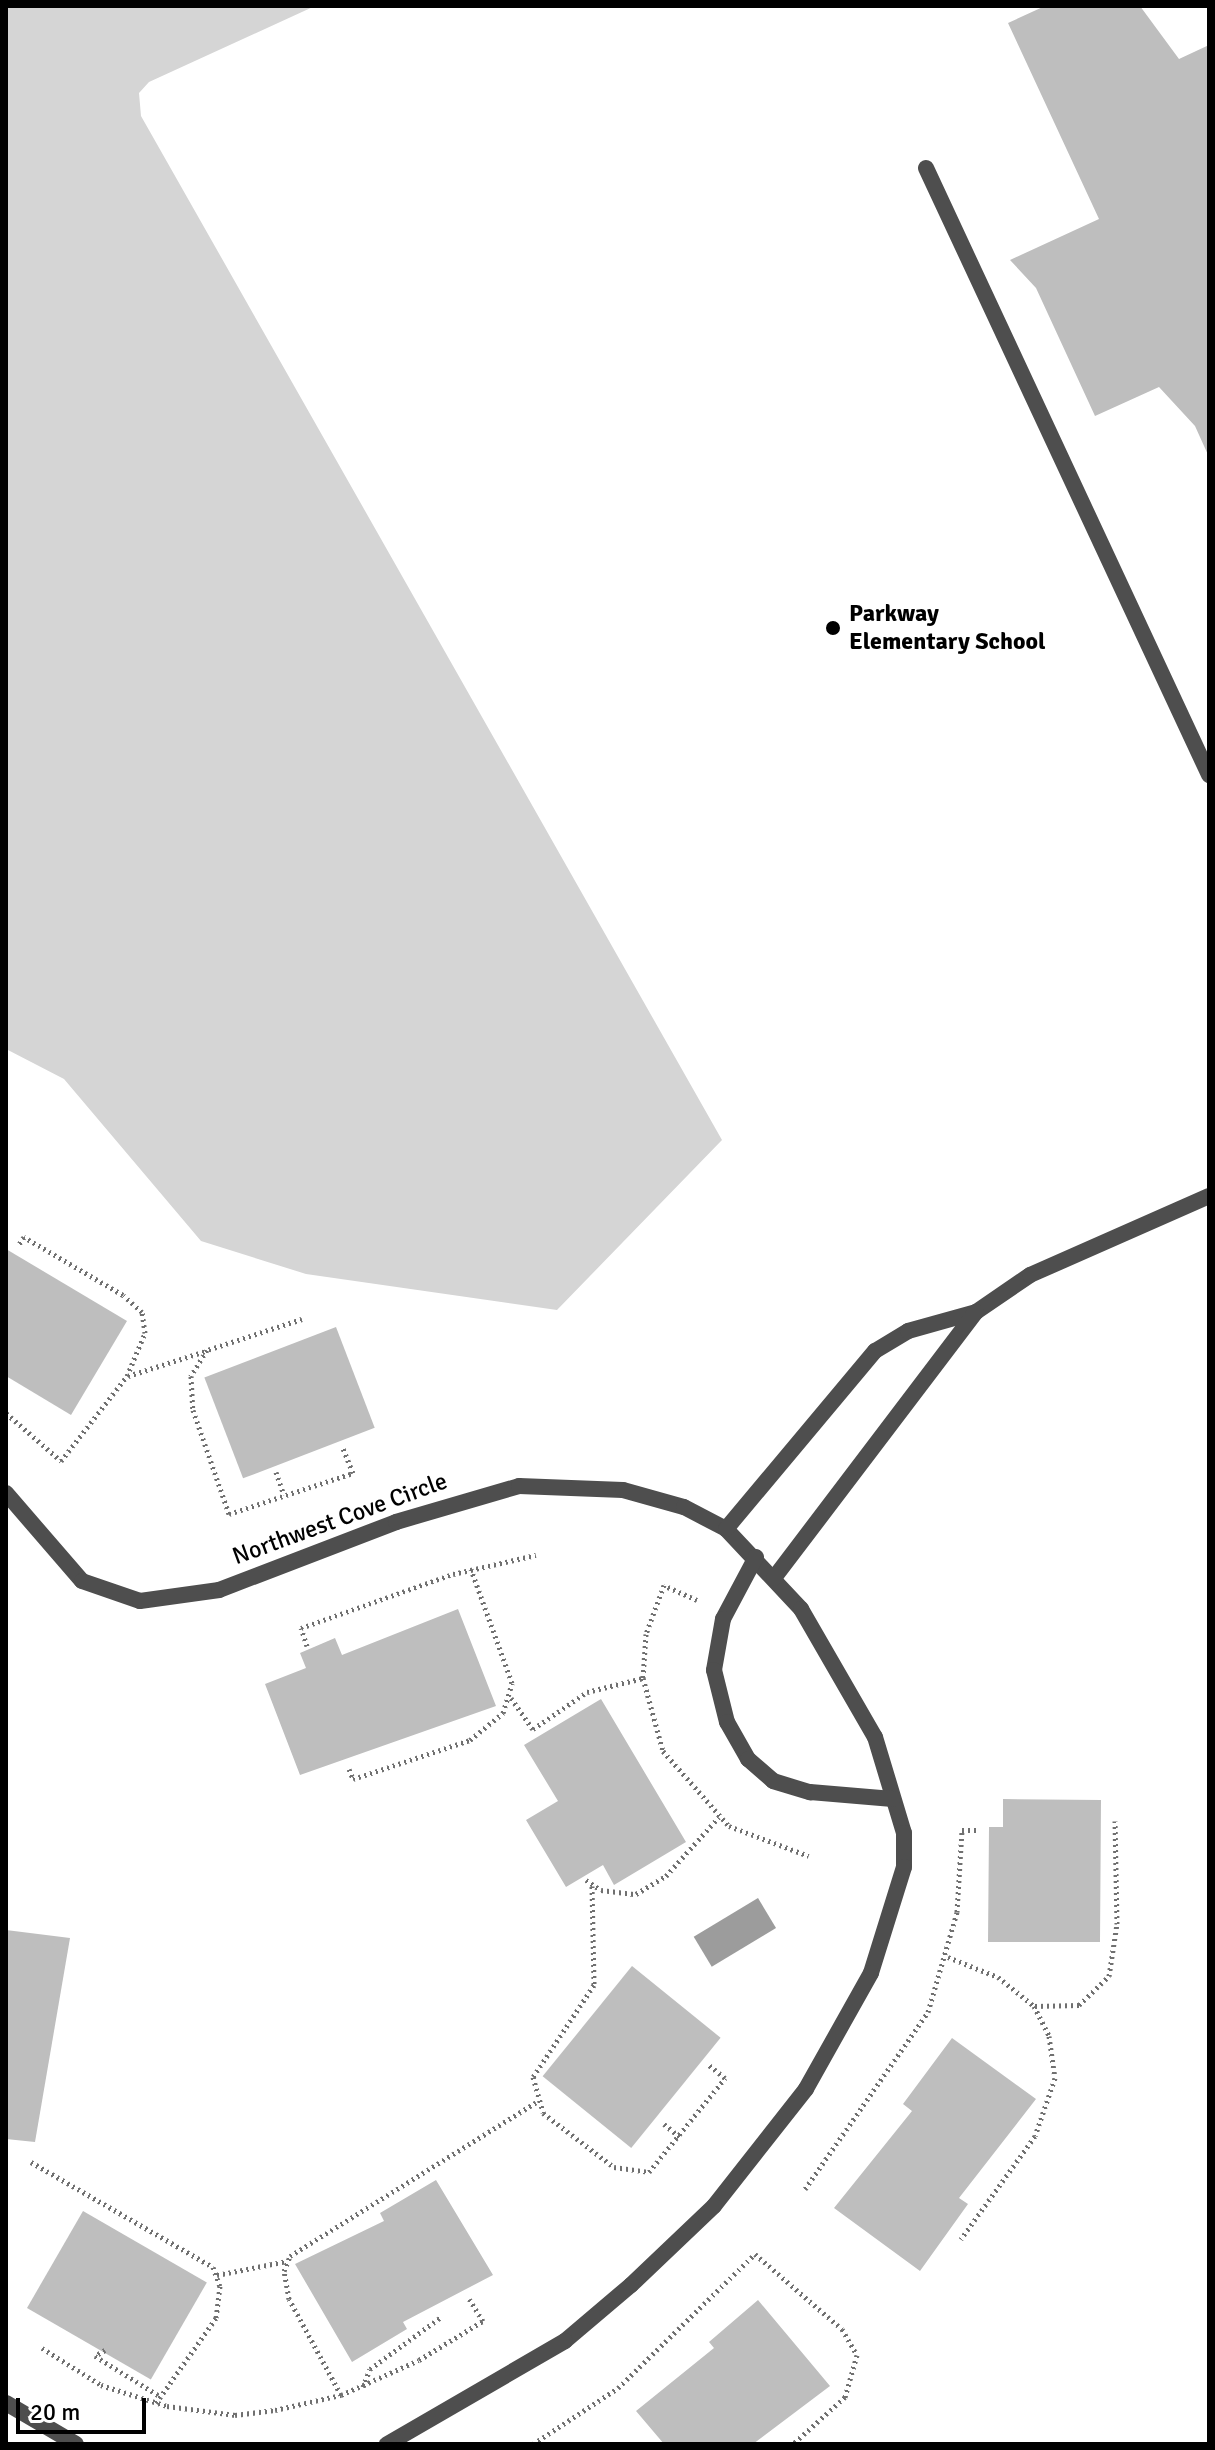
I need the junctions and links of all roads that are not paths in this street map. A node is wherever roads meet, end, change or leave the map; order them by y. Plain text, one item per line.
1 (926, 168) dead end
2 (1209, 775) edge
3 (1209, 1196) edge
4 (976, 1312) junction
5 (6, 1493) edge
6 (726, 1529) junction
7 (756, 1557) junction
8 (774, 1578) junction
9 (893, 1799) junction
10 (6, 2403) edge
11 (76, 2444) edge
12 (387, 2444) edge

1 - 2 street
3 - 4 street
4 - 6 street
4 - 8 street
5 - 6 street, Northwest Cove Circle
6 - 7 street, Northwest Cove Circle
7 - 8 street, Northwest Cove Circle
7 - 9 street
8 - 9 street, Northwest Cove Circle
9 - 12 street, Northwest Cove Circle
10 - 11 street

